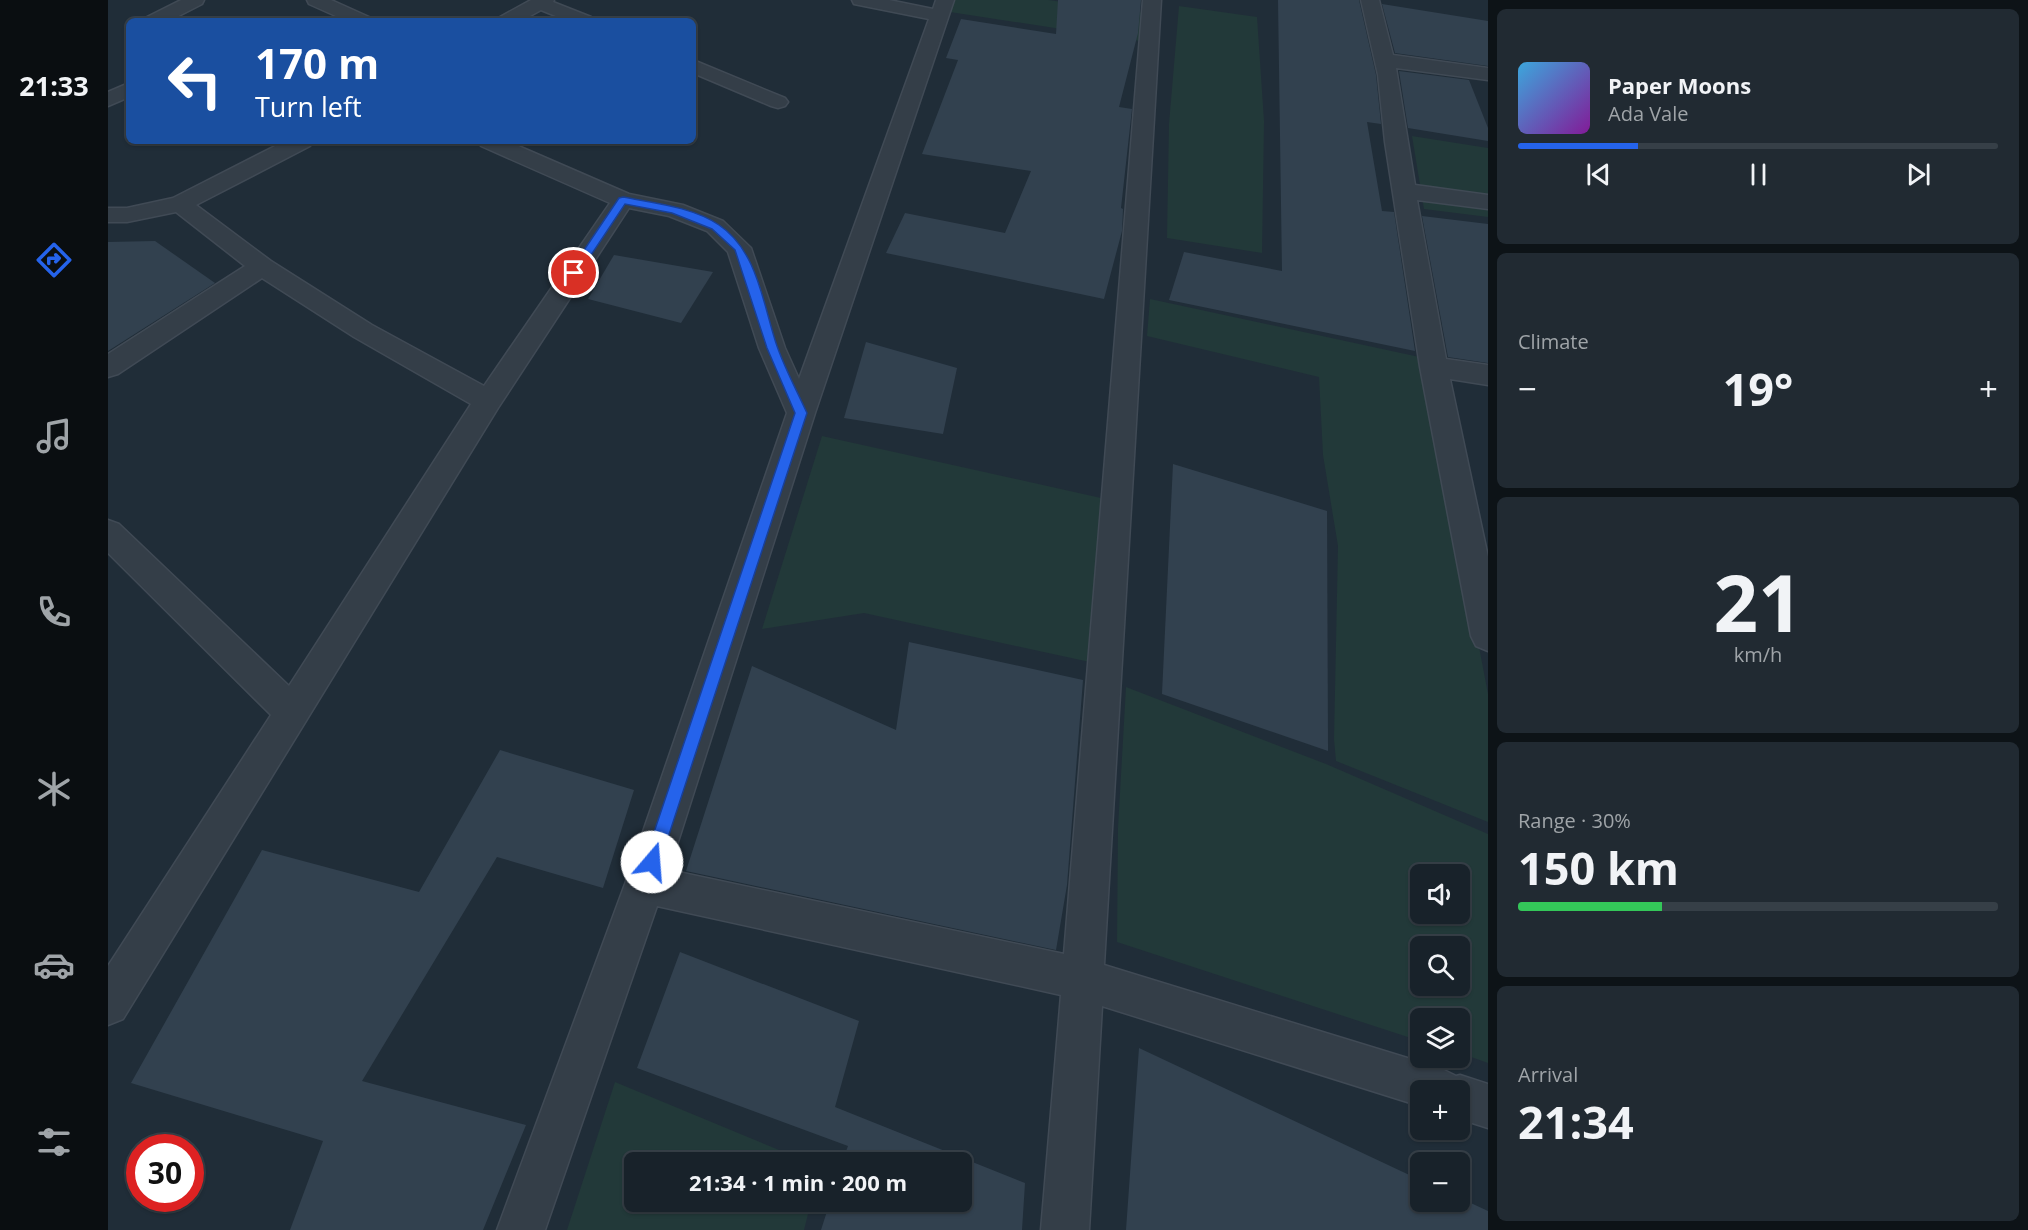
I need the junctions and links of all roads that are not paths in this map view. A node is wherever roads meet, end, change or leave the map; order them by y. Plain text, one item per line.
1 (195, 0) edge
2 (316, 0) edge
3 (861, 0) edge
4 (1152, 0) edge
5 (1370, 0) edge
6 (542, 1) edge
7 (943, 8) edge
8 (160, 18) edge
9 (355, 18) edge
10 (512, 18) edge
11 (578, 18) edge
12 (1384, 60) junction
13 (696, 67) edge
14 (1488, 74) edge
15 (126, 91) edge
16 (108, 100) edge
17 (778, 102) dead end
18 (296, 144) edge
19 (496, 144) edge
20 (1404, 191) junction
21 (623, 200) junction
22 (1488, 202) edge
23 (180, 204) junction
24 (108, 215) edge
25 (262, 267) junction
26 (108, 367) edge
27 (1434, 367) junction
28 (1488, 375) edge
29 (488, 401) junction
30 (801, 413) junction
31 (108, 533) edge
32 (1488, 636) edge
33 (292, 712) junction
34 (645, 884) junction
35 (1083, 979) junction
36 (108, 1004) edge
37 (1410, 1081) edge
38 (1470, 1100) edge
39 (1488, 1106) edge
40 (521, 1230) edge
41 (1065, 1230) edge

1 - 8 street
2 - 9 street
3 - 7 street
4 - 35 street
5 - 12 street
6 - 10 street
6 - 11 street
7 - 30 street
12 - 14 street
12 - 20 street
13 - 17 street
15 - 16 street
18 - 23 street
19 - 21 street
20 - 22 street
20 - 27 street
21 - 29 street
21 - 30 street
23 - 24 street
23 - 25 street
25 - 26 street
25 - 29 street
27 - 28 street
27 - 32 street
29 - 33 street
30 - 34 street
31 - 33 street
33 - 36 street
34 - 35 street
34 - 40 street
35 - 37 street
35 - 41 street
38 - 39 street

